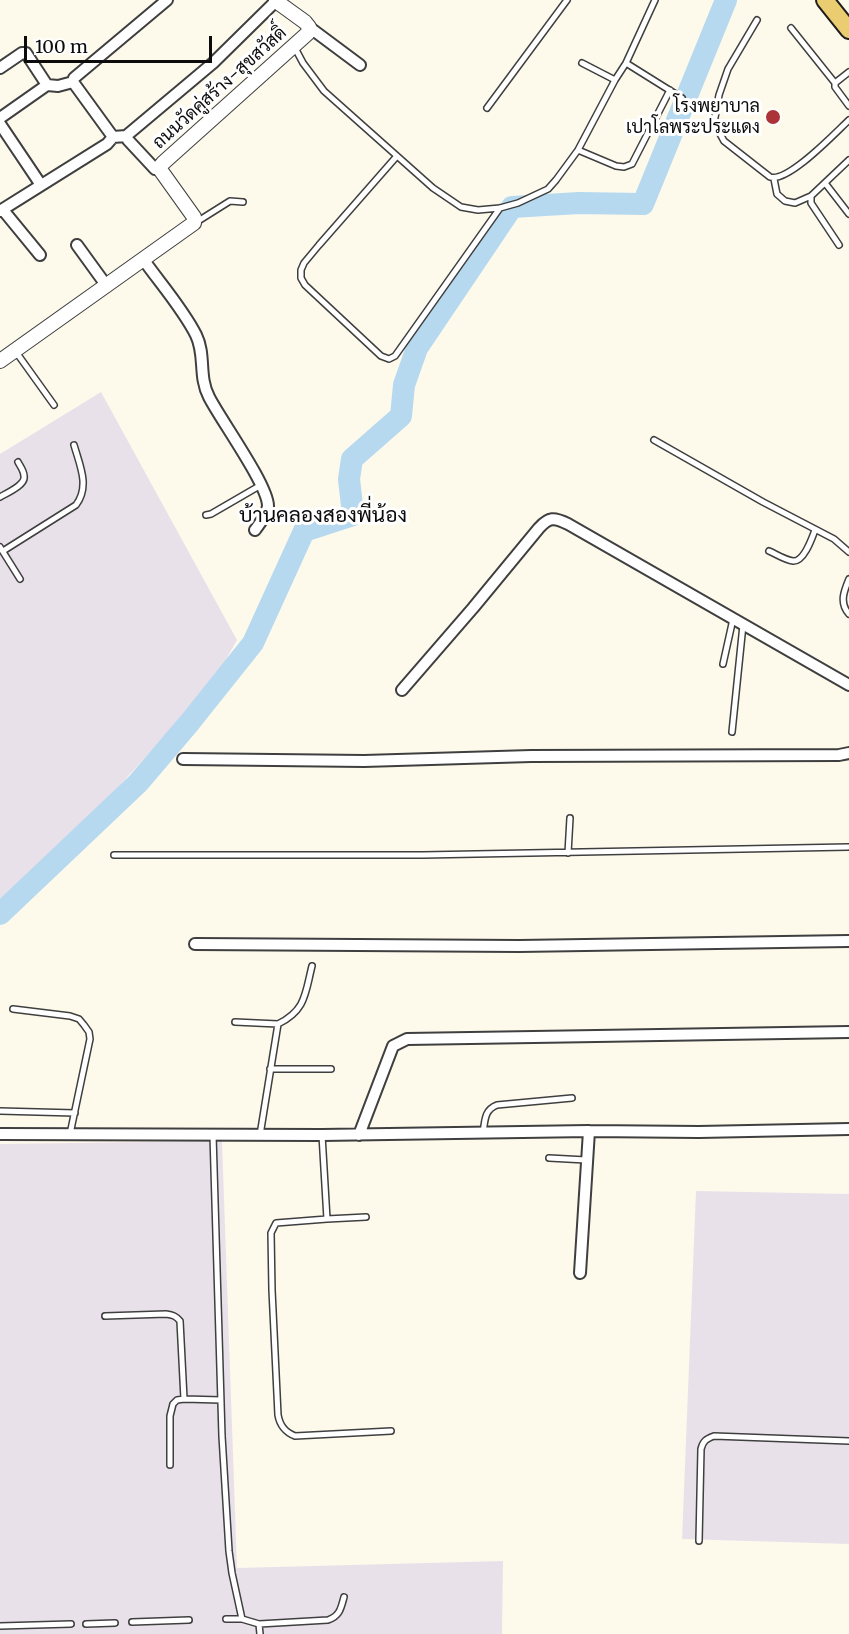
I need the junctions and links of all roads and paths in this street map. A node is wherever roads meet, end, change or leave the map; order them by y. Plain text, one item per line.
1 (167, 0) edge
2 (275, 0) edge
3 (567, 0) edge
4 (655, 0) edge
5 (825, 0) edge
6 (757, 20) dead end
7 (309, 27) junction
8 (791, 28) dead end
9 (849, 30) edge
10 (293, 46) junction
11 (582, 63) dead end
12 (626, 63) junction
13 (360, 65) dead end
14 (0, 68) edge
15 (849, 72) edge
16 (615, 80) junction
17 (72, 82) junction
18 (835, 83) junction
19 (47, 85) junction
20 (670, 90) junction
21 (682, 98) dead end
22 (849, 106) edge
23 (487, 108) dead end
24 (0, 118) edge
25 (849, 120) edge
26 (0, 124) edge
27 (126, 136) junction
28 (113, 137) junction
29 (578, 150) junction
30 (397, 156) junction
31 (848, 163) edge
32 (159, 168) junction
33 (774, 179) junction
34 (825, 183) junction
35 (41, 185) junction
36 (811, 196) junction
37 (243, 202) dead end
38 (500, 208) junction
39 (1, 210) edge
40 (849, 214) edge
41 (194, 224) junction
42 (77, 245) dead end
43 (839, 245) dead end
44 (40, 255) dead end
45 (143, 260) junction
46 (106, 285) junction
47 (15, 351) junction
48 (0, 361) edge
49 (54, 405) dead end
50 (654, 440) dead end
51 (74, 445) dead end
52 (18, 462) dead end
53 (261, 485) junction
54 (0, 497) edge
55 (206, 515) dead end
56 (255, 530) dead end
57 (815, 530) junction
58 (1, 549) edge
59 (769, 551) dead end
60 (849, 552) edge
61 (20, 579) dead end
62 (849, 579) edge
63 (849, 614) edge
64 (738, 622) junction
65 (723, 664) dead end
66 (849, 684) edge
67 (402, 690) dead end
68 (732, 732) dead end
69 (849, 753) edge
70 (183, 759) dead end
71 (570, 818) dead end
72 (848, 848) edge
73 (568, 853) junction
74 (114, 855) dead end
75 (849, 941) edge
76 (195, 944) dead end
77 (312, 966) dead end
78 (13, 1009) dead end
79 (235, 1022) dead end
80 (278, 1024) junction
81 (849, 1032) edge
82 (270, 1069) junction
83 (331, 1069) dead end
84 (572, 1098) dead end
85 (0, 1111) edge
86 (75, 1113) junction
87 (849, 1129) edge
88 (589, 1131) junction
89 (483, 1133) junction
90 (0, 1134) edge
91 (70, 1134) junction
92 (213, 1135) junction
93 (260, 1135) junction
94 (322, 1135) junction
95 (359, 1135) junction
96 (549, 1158) dead end
97 (587, 1160) junction
98 (366, 1217) dead end
99 (327, 1219) junction
100 (580, 1273) dead end
101 (105, 1316) dead end
102 (184, 1399) junction
103 (220, 1400) junction
104 (391, 1431) dead end
105 (849, 1441) edge
106 (170, 1465) dead end
107 (699, 1541) dead end
108 (344, 1597) dead end
109 (226, 1619) dead end
110 (242, 1619) junction
111 (189, 1620) dead end
112 (132, 1622) dead end
113 (115, 1623) dead end
114 (71, 1624) dead end
115 (86, 1624) dead end
116 (260, 1624) junction
117 (0, 1626) edge
118 (260, 1634) edge

1 - 17 street
2 - 7 street, ถนนวัดคู่สร้าง-สุขสวัสดิ์
2 - 27 street
3 - 23 lane
4 - 12 lane
5 - 9 main road
6 - 33 lane
7 - 10 street, ถนนวัดคู่สร้าง-สุขสวัสดิ์
7 - 13 street
8 - 18 lane
10 - 30 lane
10 - 32 street, ถนนวัดคู่สร้าง-สุขสวัสดิ์
11 - 16 lane
12 - 16 lane
12 - 20 lane
14 - 19 street
15 - 18 lane
16 - 29 lane
17 - 19 street
17 - 28 street
18 - 22 lane
19 - 24 street
20 - 21 lane
20 - 29 lane
25 - 33 lane
26 - 35 street
27 - 28 street
27 - 32 street
28 - 35 street
29 - 38 lane
30 - 38 lane
30 - 38 lane
31 - 34 lane
32 - 41 street, ถนนวัดคู่สร้าง-สุขสวัสดิ์
33 - 36 lane
34 - 36 lane
34 - 40 lane
35 - 39 street
36 - 43 lane
37 - 41 lane
39 - 44 street
41 - 45 street
42 - 46 street
45 - 46 street
45 - 53 street
46 - 47 street
47 - 48 street
47 - 49 lane
50 - 57 lane
51 - 58 lane
52 - 54 lane
53 - 55 lane
53 - 56 street
57 - 59 lane
57 - 60 lane
58 - 61 lane
62 - 63 lane
64 - 65 lane
64 - 66 street
64 - 67 street
64 - 68 lane
69 - 70 street
71 - 73 lane
72 - 73 lane
73 - 74 lane
75 - 76 street
77 - 80 lane
78 - 86 lane
79 - 80 lane
80 - 82 lane
81 - 95 street
82 - 83 lane
82 - 93 lane
84 - 89 lane
85 - 86 lane
86 - 91 lane
87 - 88 street
88 - 89 street
88 - 97 street
89 - 95 street
90 - 91 street
91 - 92 street
92 - 93 street
92 - 103 lane
93 - 94 street
94 - 95 street
94 - 99 lane
96 - 97 lane
97 - 100 street
98 - 99 lane
99 - 104 lane
101 - 102 lane
102 - 103 lane
102 - 106 lane
103 - 110 lane
105 - 107 lane
108 - 116 lane
109 - 110 lane
110 - 116 lane
111 - 112 lane
113 - 115 lane
114 - 117 lane
116 - 118 lane

